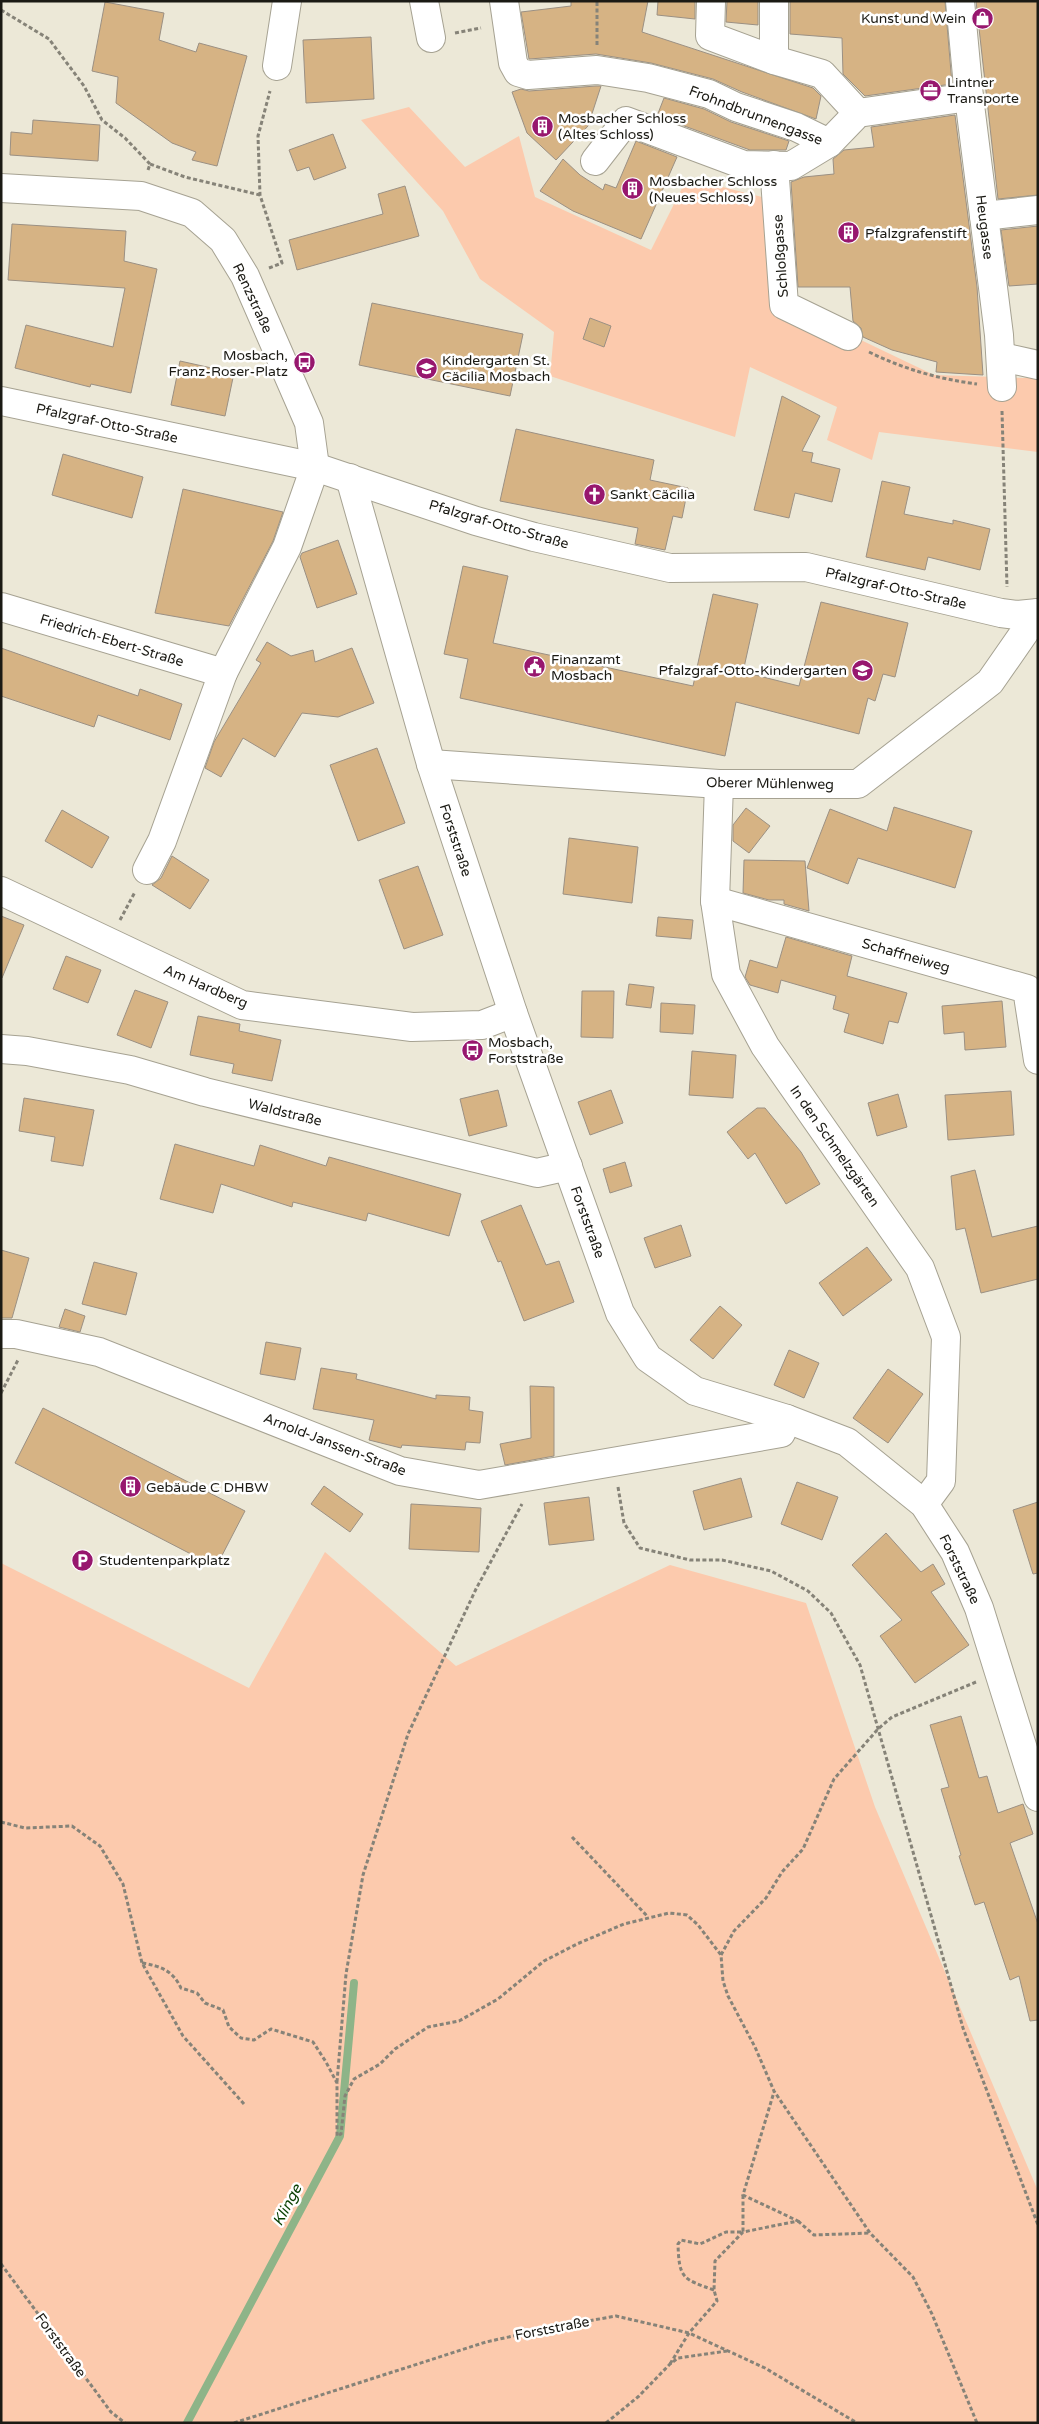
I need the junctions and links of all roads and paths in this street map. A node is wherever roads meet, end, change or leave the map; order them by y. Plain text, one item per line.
1 (287, 1) edge
2 (424, 1) edge
3 (504, 1) edge
4 (597, 1) edge
5 (711, 1) edge
6 (774, 1) edge
7 (960, 1) edge
8 (1, 10) edge
9 (488, 26) dead end
10 (431, 38) joint
11 (774, 60) junction
12 (277, 66) joint
13 (597, 70) junction
14 (969, 97) junction
15 (858, 113) junction
16 (829, 143) junction
17 (595, 161) dead end
18 (150, 164) dead end
19 (774, 165) junction
20 (185, 177) dead end
21 (1, 188) edge
22 (260, 195) junction
23 (1038, 210) edge
24 (984, 216) junction
25 (275, 245) dead end
26 (848, 336) joint
27 (1002, 357) junction
28 (1038, 365) edge
29 (1002, 387) junction
30 (1, 401) edge
31 (315, 467) junction
32 (350, 478) junction
33 (1004, 602) junction
34 (1, 606) edge
35 (1038, 613) edge
36 (223, 673) junction
37 (431, 764) junction
38 (719, 784) junction
39 (147, 870) joint
40 (1, 891) edge
41 (715, 901) junction
42 (118, 922) dead end
43 (514, 1013) junction
44 (1, 1049) edge
45 (1038, 1060) edge
46 (568, 1166) junction
47 (8, 1334) edge
48 (1, 1393) edge
49 (787, 1419) junction
50 (617, 1460) junction
51 (538, 1475) junction
52 (924, 1504) junction
53 (973, 1683) dead end
54 (878, 1729) junction
55 (1038, 1797) edge
56 (1, 1822) edge
57 (572, 1837) dead end
58 (648, 1917) junction
59 (721, 1955) junction
60 (142, 1963) junction
61 (337, 2082) junction
62 (774, 2091) junction
63 (244, 2104) dead end
64 (742, 2195) junction
65 (798, 2221) junction
66 (1038, 2226) edge
67 (742, 2232) junction
68 (870, 2233) junction
69 (1, 2264) edge
70 (714, 2290) junction
71 (689, 2333) junction
72 (728, 2351) junction
73 (670, 2364) junction
74 (125, 2423) edge
75 (234, 2423) edge
76 (606, 2423) edge
77 (857, 2423) edge
78 (977, 2423) edge

1 - 12 street
2 - 10 street
3 - 13 street, Frohndbrunnengasse
4 - 13 path
5 - 11 street
6 - 11 street
7 - 14 street
8 - 18 path
9 - 10 path
11 - 15 street
12 - 22 path
13 - 16 street, Frohndbrunnengasse
14 - 15 street
14 - 24 street, Heugasse
15 - 16 street
16 - 19 street
17 - 19 street
19 - 26 street, Schloßgasse
20 - 22 path
21 - 31 street, Renzstraße
22 - 25 path
23 - 24 street
24 - 27 street, Heugasse
26 - 29 path
27 - 28 street
27 - 29 street, Heugasse
29 - 33 path
30 - 31 street, Pfalzgraf-Otto-Straße
31 - 32 street, Pfalzgraf-Otto-Straße
31 - 36 street
32 - 33 street, Pfalzgraf-Otto-Straße
32 - 37 street, Forststraße
33 - 35 street, Pfalzgraf-Otto-Straße
34 - 36 street, Friedrich-Ebert-Straße
35 - 38 street, Oberer Mühlenweg
36 - 39 street
37 - 38 street, Oberer Mühlenweg
37 - 43 street, Forststraße
38 - 41 street, In den Schmelzgärten
39 - 42 path
40 - 43 street, Am Hardberg
41 - 45 street, Schaffneiweg
41 - 52 street, In den Schmelzgärten
43 - 46 street, Forststraße
44 - 46 street, Waldstraße
46 - 49 street, Forststraße
47 - 48 path
47 - 51 street, Arnold-Janssen-Straße
49 - 50 street, Arnold-Janssen-Straße
49 - 52 street, Forststraße
50 - 51 street, Arnold-Janssen-Straße
50 - 54 path
51 - 61 path
52 - 55 street, Forststraße
53 - 54 path
54 - 59 path
54 - 66 path
56 - 60 path
57 - 58 path
58 - 59 path
58 - 61 path
59 - 62 path
60 - 61 path
60 - 63 path
62 - 64 path
62 - 68 path
64 - 65 path
64 - 67 path
65 - 67 path
65 - 68 path
67 - 70 path
67 - 70 path
68 - 78 path
69 - 74 path, Forststraße
70 - 71 path
71 - 72 path, Forststraße
71 - 73 path
71 - 75 path, Forststraße
72 - 73 path
72 - 77 path, Forststraße
73 - 76 path

